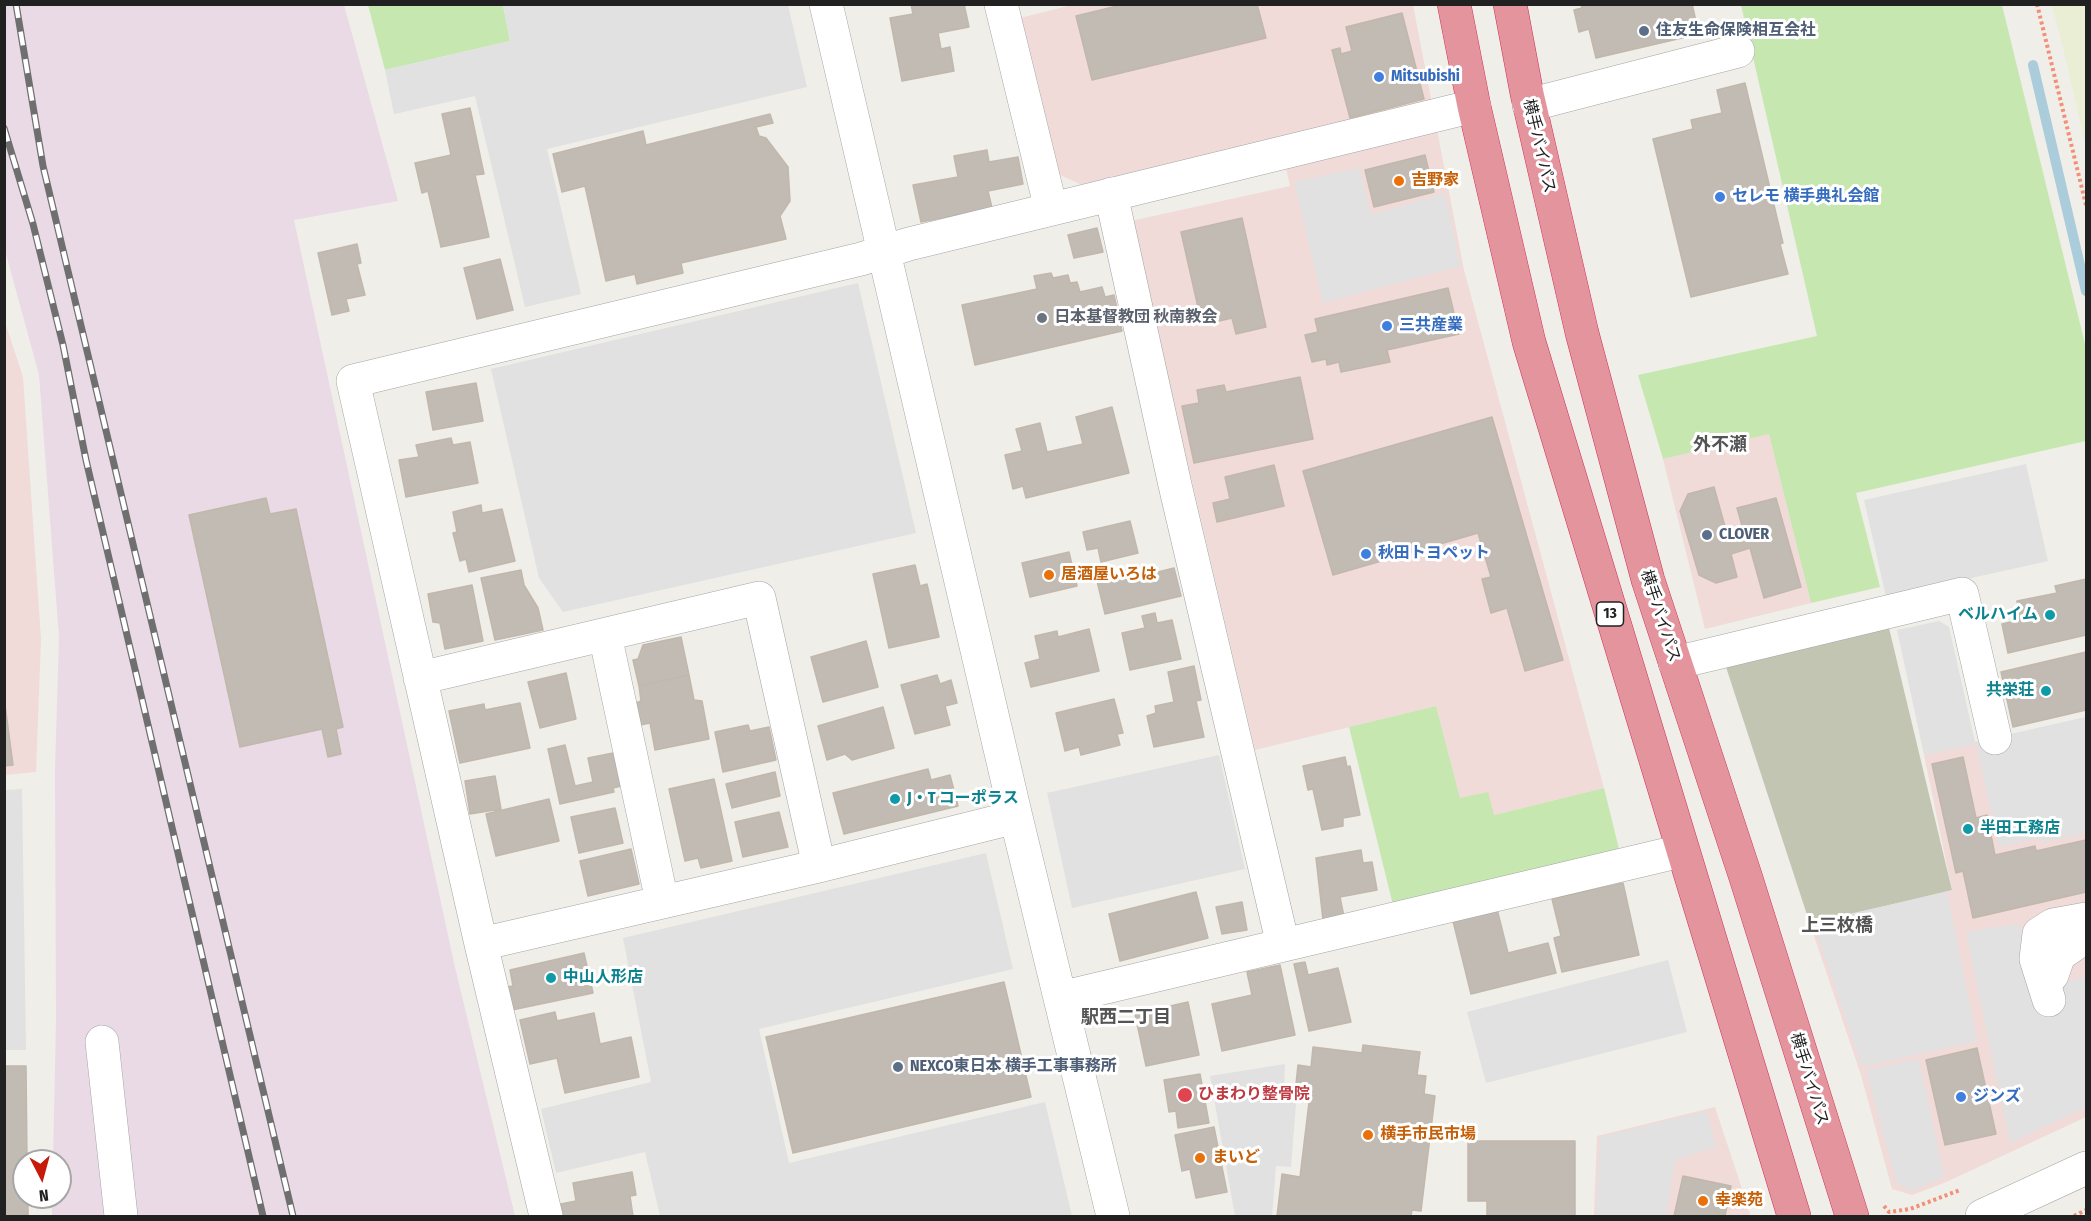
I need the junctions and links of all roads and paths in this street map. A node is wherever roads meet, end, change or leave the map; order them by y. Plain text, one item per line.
1 (826, 4) edge
2 (1001, 4) edge
3 (1454, 4) edge
4 (1510, 4) edge
5 (2037, 4) edge
6 (1738, 51) dead end
7 (1529, 105) junction
8 (1474, 106) junction
9 (1111, 194) junction
10 (2086, 205) edge
11 (1051, 209) junction
12 (884, 252) junction
13 (604, 635) junction
14 (1675, 663) junction
15 (420, 678) junction
16 (1995, 738) dead end
17 (1016, 817) junction
18 (1681, 851) junction
19 (819, 866) junction
20 (662, 901) junction
21 (2086, 919) edge
22 (2086, 936) edge
23 (481, 944) junction
24 (1283, 945) junction
25 (1060, 998) junction
26 (102, 1042) dead end
27 (2086, 1168) edge
28 (2086, 1210) edge
29 (121, 1216) edge
30 (546, 1216) edge
31 (1113, 1216) edge
32 (1794, 1216) edge
33 (1852, 1216) edge
34 (1982, 1216) edge
35 (2074, 1216) edge

1 - 12 street
2 - 11 street
3 - 8 highway, 13
4 - 7 highway, 横手バイパス
5 - 10 path
6 - 7 street
7 - 14 highway, 横手バイパス
8 - 9 street
8 - 18 highway, 13
9 - 11 street
9 - 24 street
11 - 12 street
12 - 15 street
12 - 17 street
13 - 15 street
13 - 19 street
13 - 20 street
14 - 16 street
14 - 33 highway, 横手バイパス
15 - 23 street
17 - 19 street
17 - 25 street
18 - 24 street
18 - 32 highway, 13
19 - 20 street
20 - 23 street
21 - 22 street
23 - 30 street
24 - 25 street
25 - 31 street
26 - 29 street
27 - 34 street
28 - 35 path

